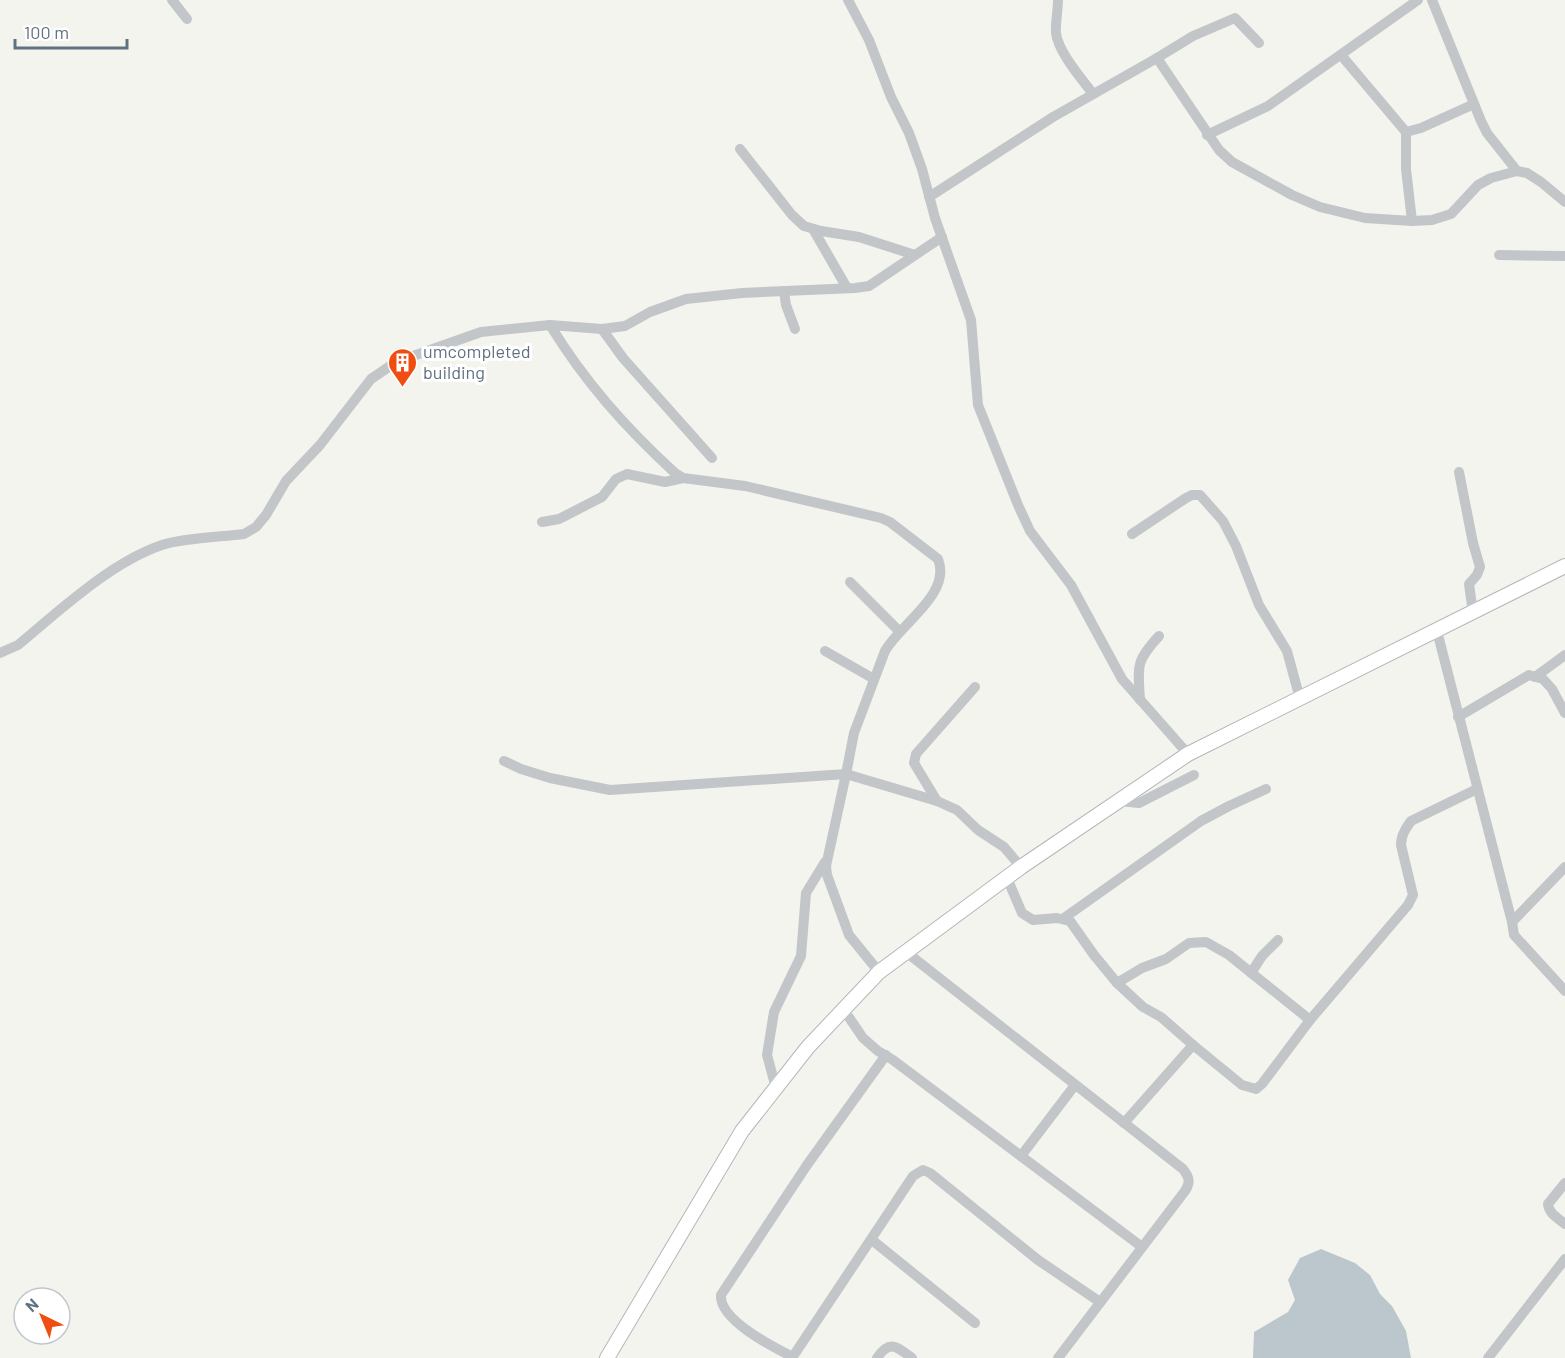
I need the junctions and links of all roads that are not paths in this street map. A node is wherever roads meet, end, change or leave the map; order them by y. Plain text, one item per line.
1 (172, 0) edge
2 (848, 0) edge
3 (1058, 0) edge
4 (1418, 0) edge
5 (1432, 0) edge
6 (187, 19) dead end
7 (1259, 43) dead end
8 (1341, 55) junction
9 (1157, 58) junction
10 (1093, 94) junction
11 (1474, 104) junction
12 (1406, 132) junction
13 (1208, 135) junction
14 (740, 149) dead end
15 (1517, 171) junction
16 (929, 197) junction
17 (1565, 202) edge
18 (1412, 221) junction
19 (813, 229) junction
20 (942, 237) junction
21 (915, 255) junction
22 (1499, 255) dead end
23 (1565, 256) edge
24 (848, 288) junction
25 (784, 291) junction
26 (550, 325) junction
27 (602, 328) junction
28 (795, 329) dead end
29 (712, 458) dead end
30 (1459, 472) dead end
31 (683, 478) junction
32 (542, 522) dead end
33 (1132, 534) dead end
34 (1565, 567) edge
35 (850, 582) dead end
36 (1473, 613) junction
37 (899, 631) junction
38 (1437, 631) junction
39 (1159, 636) dead end
40 (825, 651) dead end
41 (0, 653) edge
42 (1565, 655) edge
43 (1535, 677) junction
44 (874, 680) junction
45 (975, 687) dead end
46 (1300, 699) junction
47 (1140, 700) junction
48 (1565, 713) edge
49 (1458, 717) junction
50 (1188, 754) junction
51 (504, 761) dead end
52 (846, 774) junction
53 (1194, 775) dead end
54 (1266, 789) dead end
55 (1477, 789) junction
56 (937, 801) junction
57 (1119, 801) junction
58 (827, 859) junction
59 (1021, 867) junction
60 (1565, 867) edge
61 (1007, 878) junction
62 (1064, 918) junction
63 (1512, 922) junction
64 (1278, 939) dead end
65 (906, 952) junction
66 (879, 972) junction
67 (1251, 973) junction
68 (1118, 983) junction
69 (1565, 990) edge
70 (844, 1010) junction
71 (1310, 1020) junction
72 (1193, 1045) junction
73 (886, 1055) junction
74 (1075, 1085) junction
75 (776, 1088) junction
76 (1124, 1123) junction
77 (1021, 1156) junction
78 (1565, 1183) edge
79 (1565, 1224) edge
80 (872, 1240) junction
81 (1142, 1247) junction
82 (1565, 1259) edge
83 (1100, 1302) junction
84 (975, 1323) dead end
85 (793, 1357) edge
86 (607, 1358) edge
87 (877, 1358) edge
88 (912, 1358) edge
89 (1058, 1358) edge
90 (1488, 1358) edge

1 - 6 street
2 - 16 street
3 - 10 street
4 - 8 street
5 - 11 street
7 - 9 street
8 - 12 street
8 - 13 street
9 - 10 street
9 - 13 street
10 - 16 street
11 - 12 street
11 - 15 street
12 - 18 street
13 - 18 street
14 - 19 street
15 - 17 street
15 - 18 street
16 - 20 street
19 - 21 street
19 - 24 street
20 - 21 street
20 - 47 street
21 - 24 street
22 - 23 street
24 - 25 street
25 - 27 street
25 - 28 street
26 - 27 street
26 - 31 street
26 - 41 street
27 - 29 street
30 - 36 street
31 - 32 street
31 - 37 street
33 - 46 street
34 - 36 main road
35 - 37 street
36 - 38 main road
37 - 44 street
38 - 46 main road
38 - 49 street
39 - 47 street
40 - 44 street
42 - 43 street
43 - 48 street
43 - 49 street
44 - 52 street
45 - 56 street
46 - 50 main road
47 - 50 street
49 - 55 street
50 - 57 main road
51 - 52 street
52 - 56 street
52 - 58 street
53 - 57 street
54 - 62 street
55 - 63 street
55 - 71 street
56 - 59 street
57 - 59 main road
58 - 66 street
58 - 75 street
59 - 61 main road
60 - 63 street
61 - 62 street
61 - 65 main road
62 - 68 street
63 - 69 street
64 - 67 street
65 - 66 main road
65 - 74 street
66 - 70 main road
67 - 68 street
67 - 71 street
68 - 72 street
70 - 73 street
70 - 75 main road
71 - 72 street
72 - 76 street
73 - 77 street
73 - 85 street
74 - 76 street
74 - 77 street
75 - 86 main road
76 - 81 street
77 - 81 street
78 - 79 street
80 - 83 street
80 - 84 street
80 - 85 street
81 - 83 street
82 - 90 street
83 - 89 street
87 - 88 street

